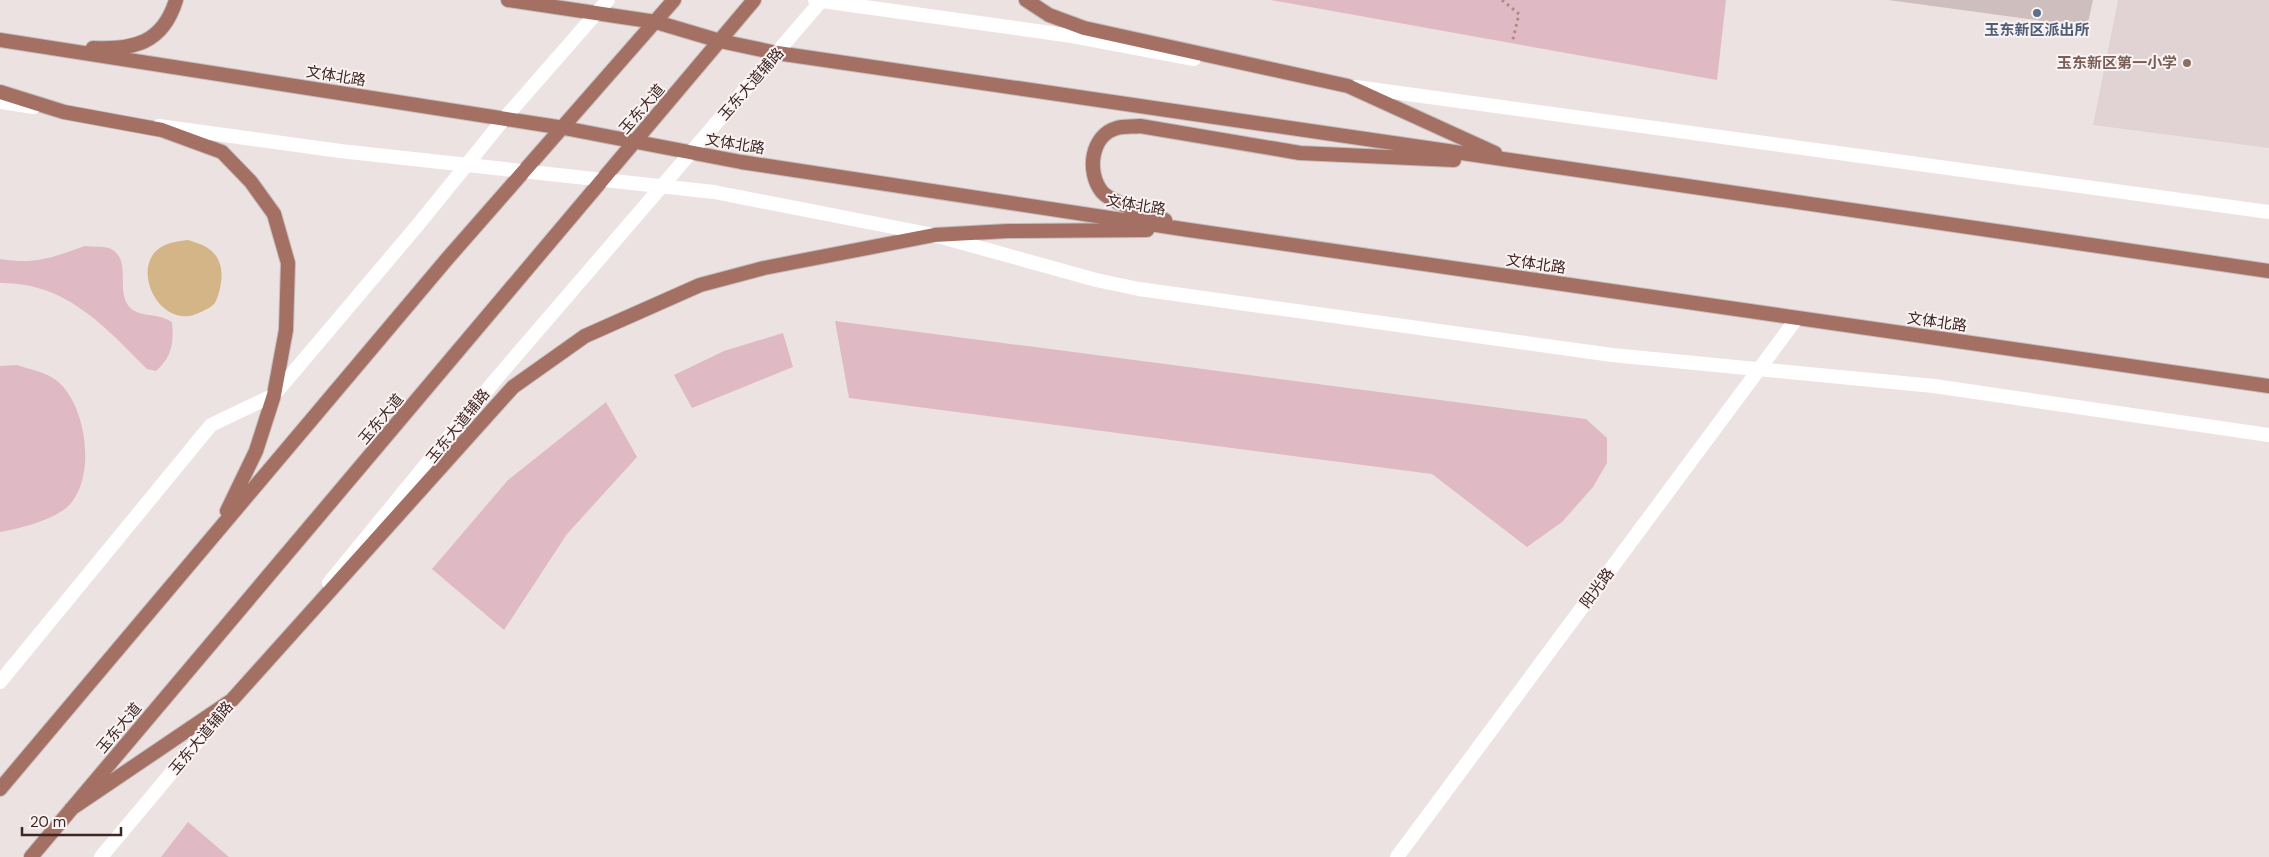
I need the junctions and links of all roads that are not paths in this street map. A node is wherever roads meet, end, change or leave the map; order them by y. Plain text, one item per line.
1 (176, 0) edge
2 (508, 0) edge
3 (608, 0) edge
4 (674, 0) edge
5 (754, 0) edge
6 (819, 0) edge
7 (1026, 0) edge
8 (597, 13) junction
9 (656, 22) junction
10 (0, 40) edge
11 (720, 41) junction
12 (20, 42) junction
13 (777, 53) junction
14 (1348, 86) junction
15 (0, 92) edge
16 (0, 102) edge
17 (64, 112) junction
18 (503, 120) junction
19 (564, 128) junction
20 (634, 142) junction
21 (691, 153) junction
22 (1512, 161) junction
23 (467, 165) junction
24 (525, 171) junction
25 (603, 180) junction
26 (662, 186) junction
27 (2269, 212) edge
28 (1189, 230) junction
29 (934, 235) junction
30 (2269, 271) edge
31 (1797, 318) junction
32 (1760, 369) junction
33 (2269, 386) edge
34 (274, 395) junction
35 (2269, 435) edge
36 (218, 529) junction
37 (0, 682) edge
38 (232, 700) junction
39 (0, 789) edge
40 (71, 809) junction
41 (31, 857) edge
42 (101, 857) edge
43 (1397, 857) edge

1 - 12 main road
2 - 8 main road
3 - 8 street
4 - 9 main road
5 - 11 main road, 玉东大道
6 - 13 street, 玉东大道辅路
6 - 14 street
7 - 14 main road
8 - 9 main road
8 - 18 street
9 - 11 main road
9 - 19 main road
10 - 12 main road, 文体北路
11 - 13 main road
11 - 20 main road, 玉东大道
12 - 18 main road, 文体北路
13 - 21 street, 玉东大道辅路
13 - 22 main road
14 - 22 main road
14 - 27 street
15 - 17 main road
16 - 17 street
17 - 23 street
17 - 34 main road
18 - 19 main road, 文体北路
18 - 23 street
19 - 20 main road, 文体北路
19 - 24 main road
20 - 21 main road, 文体北路
20 - 25 main road, 玉东大道
21 - 26 street, 玉东大道辅路
21 - 28 main road, 文体北路
22 - 28 main road
22 - 30 main road
23 - 24 street
23 - 34 street
24 - 25 street
24 - 36 main road
25 - 26 street
25 - 40 main road, 玉东大道
26 - 29 street
26 - 38 street, 玉东大道辅路
28 - 29 main road
28 - 31 main road, 文体北路
29 - 32 street
29 - 38 main road
31 - 32 street, 阳光路
31 - 33 main road, 文体北路
32 - 35 street
32 - 43 street, 阳光路
34 - 36 main road
34 - 37 street
36 - 39 main road
38 - 40 main road
38 - 42 street, 玉东大道辅路
40 - 41 main road, 玉东大道

